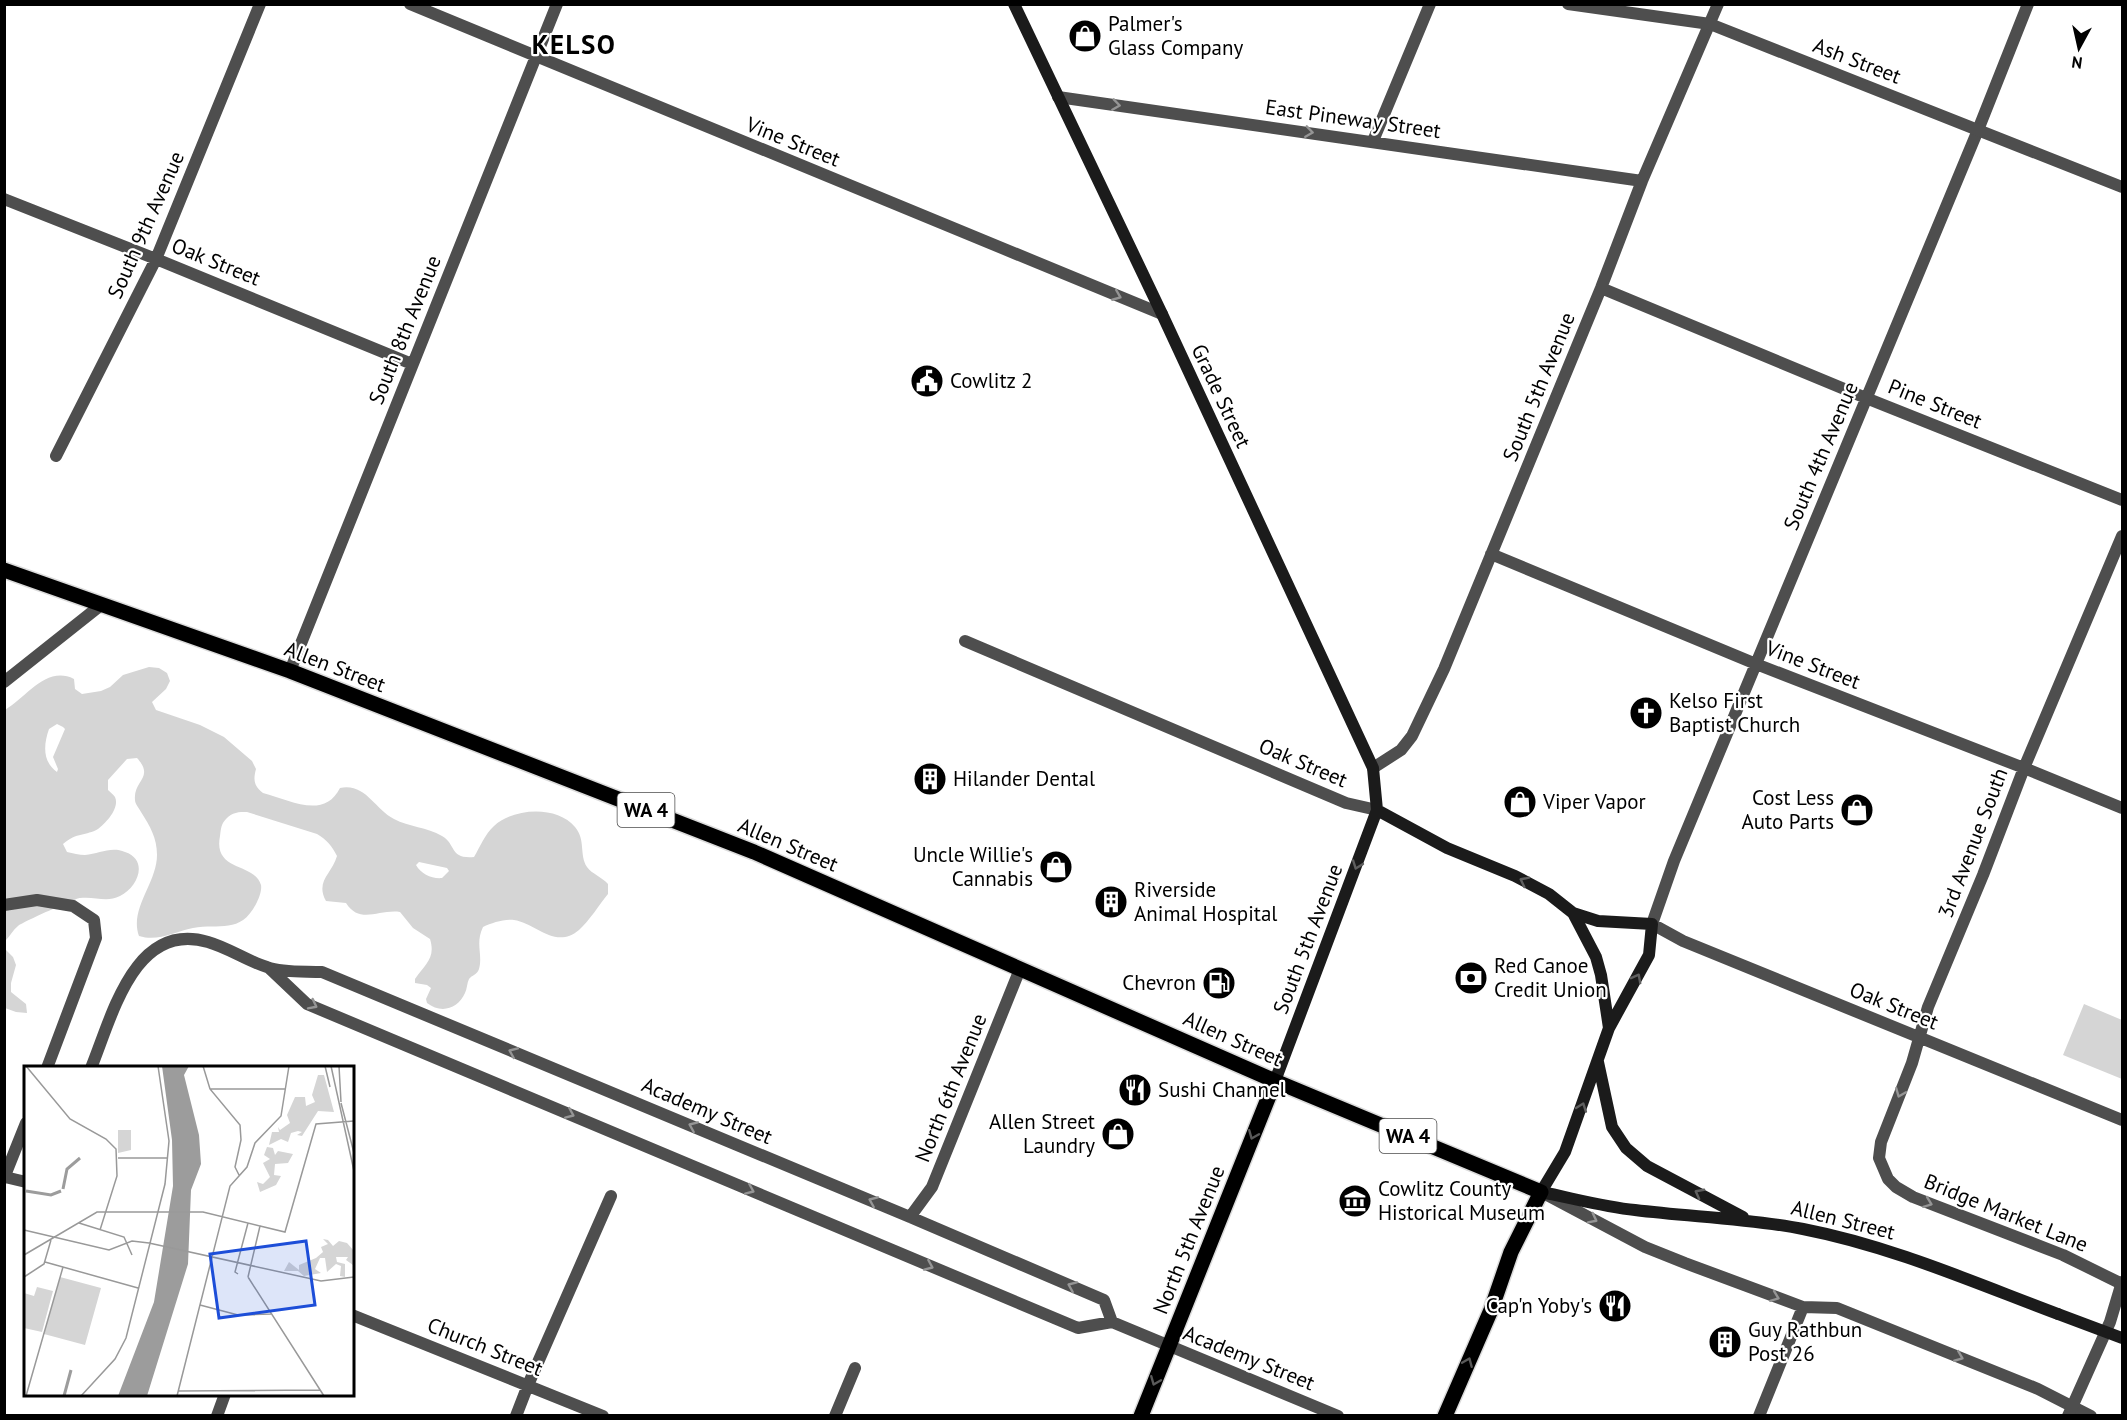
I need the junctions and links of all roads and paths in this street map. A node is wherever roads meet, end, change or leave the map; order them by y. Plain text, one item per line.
1 (260, 4) edge
2 (410, 4) edge
3 (557, 4) edge
4 (1014, 4) edge
5 (1430, 4) edge
6 (1568, 4) edge
7 (1718, 4) edge
8 (2028, 4) edge
9 (1710, 24) junction
10 (535, 57) junction
11 (1058, 97) junction
12 (1978, 130) junction
13 (1373, 141) junction
14 (1642, 181) junction
15 (2122, 188) edge
16 (4, 199) edge
17 (156, 259) junction
18 (1600, 288) junction
19 (1161, 314) junction
20 (412, 364) junction
21 (1866, 398) junction
22 (56, 456) dead end
23 (2122, 500) edge
24 (2122, 536) edge
25 (1491, 554) junction
26 (4, 570) edge
27 (101, 605) junction
28 (965, 641) dead end
29 (1756, 664) junction
30 (290, 671) junction
31 (4, 682) edge
32 (1373, 768) junction
33 (2024, 768) junction
34 (2122, 808) edge
35 (1377, 810) junction
36 (4, 905) edge
37 (1573, 913) junction
38 (1652, 924) junction
39 (269, 968) junction
40 (1020, 969) junction
41 (1609, 1028) junction
42 (1920, 1038) junction
43 (1598, 1061) junction
44 (48, 1066) edge
45 (92, 1066) edge
46 (1275, 1081) junction
47 (2122, 1120) edge
48 (24, 1128) edge
49 (1882, 1169) joint
50 (5, 1178) edge
51 (24, 1182) edge
52 (1541, 1192) junction
53 (611, 1196) dead end
54 (910, 1217) junction
55 (1750, 1221) junction
56 (2122, 1283) edge
57 (1803, 1307) junction
58 (354, 1316) edge
59 (1112, 1322) junction
60 (2122, 1338) edge
61 (1169, 1346) junction
62 (855, 1368) dead end
63 (528, 1385) junction
64 (225, 1396) edge
65 (2070, 1411) edge
66 (217, 1416) edge
67 (516, 1416) edge
68 (603, 1416) edge
69 (835, 1416) edge
70 (1141, 1416) edge
71 (1338, 1416) edge
72 (1445, 1416) edge
73 (1759, 1416) edge
74 (2091, 1416) edge

1 - 17 street, South 9th Avenue
2 - 10 street, Vine Street
3 - 10 street, South 8th Avenue
4 - 11 main road, Grade Street
5 - 13 street
6 - 9 street, Ash Street
7 - 9 street, South 5th Avenue
8 - 12 street, South 4th Avenue
9 - 12 street, Ash Street
9 - 14 street, South 5th Avenue
10 -> 19 street, Vine Street
10 - 20 street, South 8th Avenue
11 -> 13 street, East Pineway Street
11 - 19 main road, Grade Street
12 - 15 street, Ash Street
12 - 21 street, South 4th Avenue
13 - 14 street, East Pineway Street
14 - 18 street, South 5th Avenue
16 - 17 street, Oak Street
17 - 20 street, Oak Street
17 - 22 street, South 9th Avenue
18 - 21 street, Pine Street
18 - 25 street, South 5th Avenue
19 - 32 main road, Grade Street
20 - 30 street, South 8th Avenue
21 - 23 street, Pine Street
21 - 29 street, South 4th Avenue
24 - 33 street, 3rd Avenue South
25 - 29 street, Vine Street
25 - 32 street, South 5th Avenue
26 - 27 main road, Allen Street / WA 4
27 - 30 main road, Allen Street / WA 4
27 - 31 street
28 - 35 street, Oak Street
29 - 33 street, Vine Street
29 - 38 street, South 4th Avenue
30 - 40 main road, Allen Street / WA 4
32 - 35 main road, Grade Street
33 - 34 street, Vine Street
33 - 42 street, 3rd Avenue South
37 -> 35 main road, Oak Street
35 -> 46 main road, South 5th Avenue
36 - 44 street
37 - 38 main road
37 - 41 main road, Oak Street
41 -> 38 main road
38 - 42 street, Oak Street
39 - 45 street, Academy Street
54 -> 39 street, Academy Street
39 -> 59 street, Academy Street
40 - 46 main road, Allen Street / WA 4
40 - 54 street, North 6th Avenue
41 - 43 main road
42 - 47 street, Oak Street
42 -> 49 street, 3rd Avenue South
52 -> 43 main road
55 -> 43 main road
46 - 52 main road, Allen Street / WA 4
46 -> 61 main road, North 5th Avenue
48 - 50 street
49 -> 56 street, Bridge Market Lane
50 - 51 street
52 - 55 main road, Allen Street
52 -> 57 street, Allen Street
72 -> 52 main road
53 - 63 street
59 -> 54 street, Academy Street
55 - 60 main road, Allen Street, bridge
56 - 65 street
57 -> 65 street, Allen Street
57 - 73 street
58 - 63 street, Church Street
59 - 61 street, Academy Street
61 -> 70 main road, North 5th Avenue
61 - 71 street, Academy Street
62 - 69 street
63 - 67 street
63 - 68 street, Church Street
64 - 66 street
65 - 74 street, Allen Street

